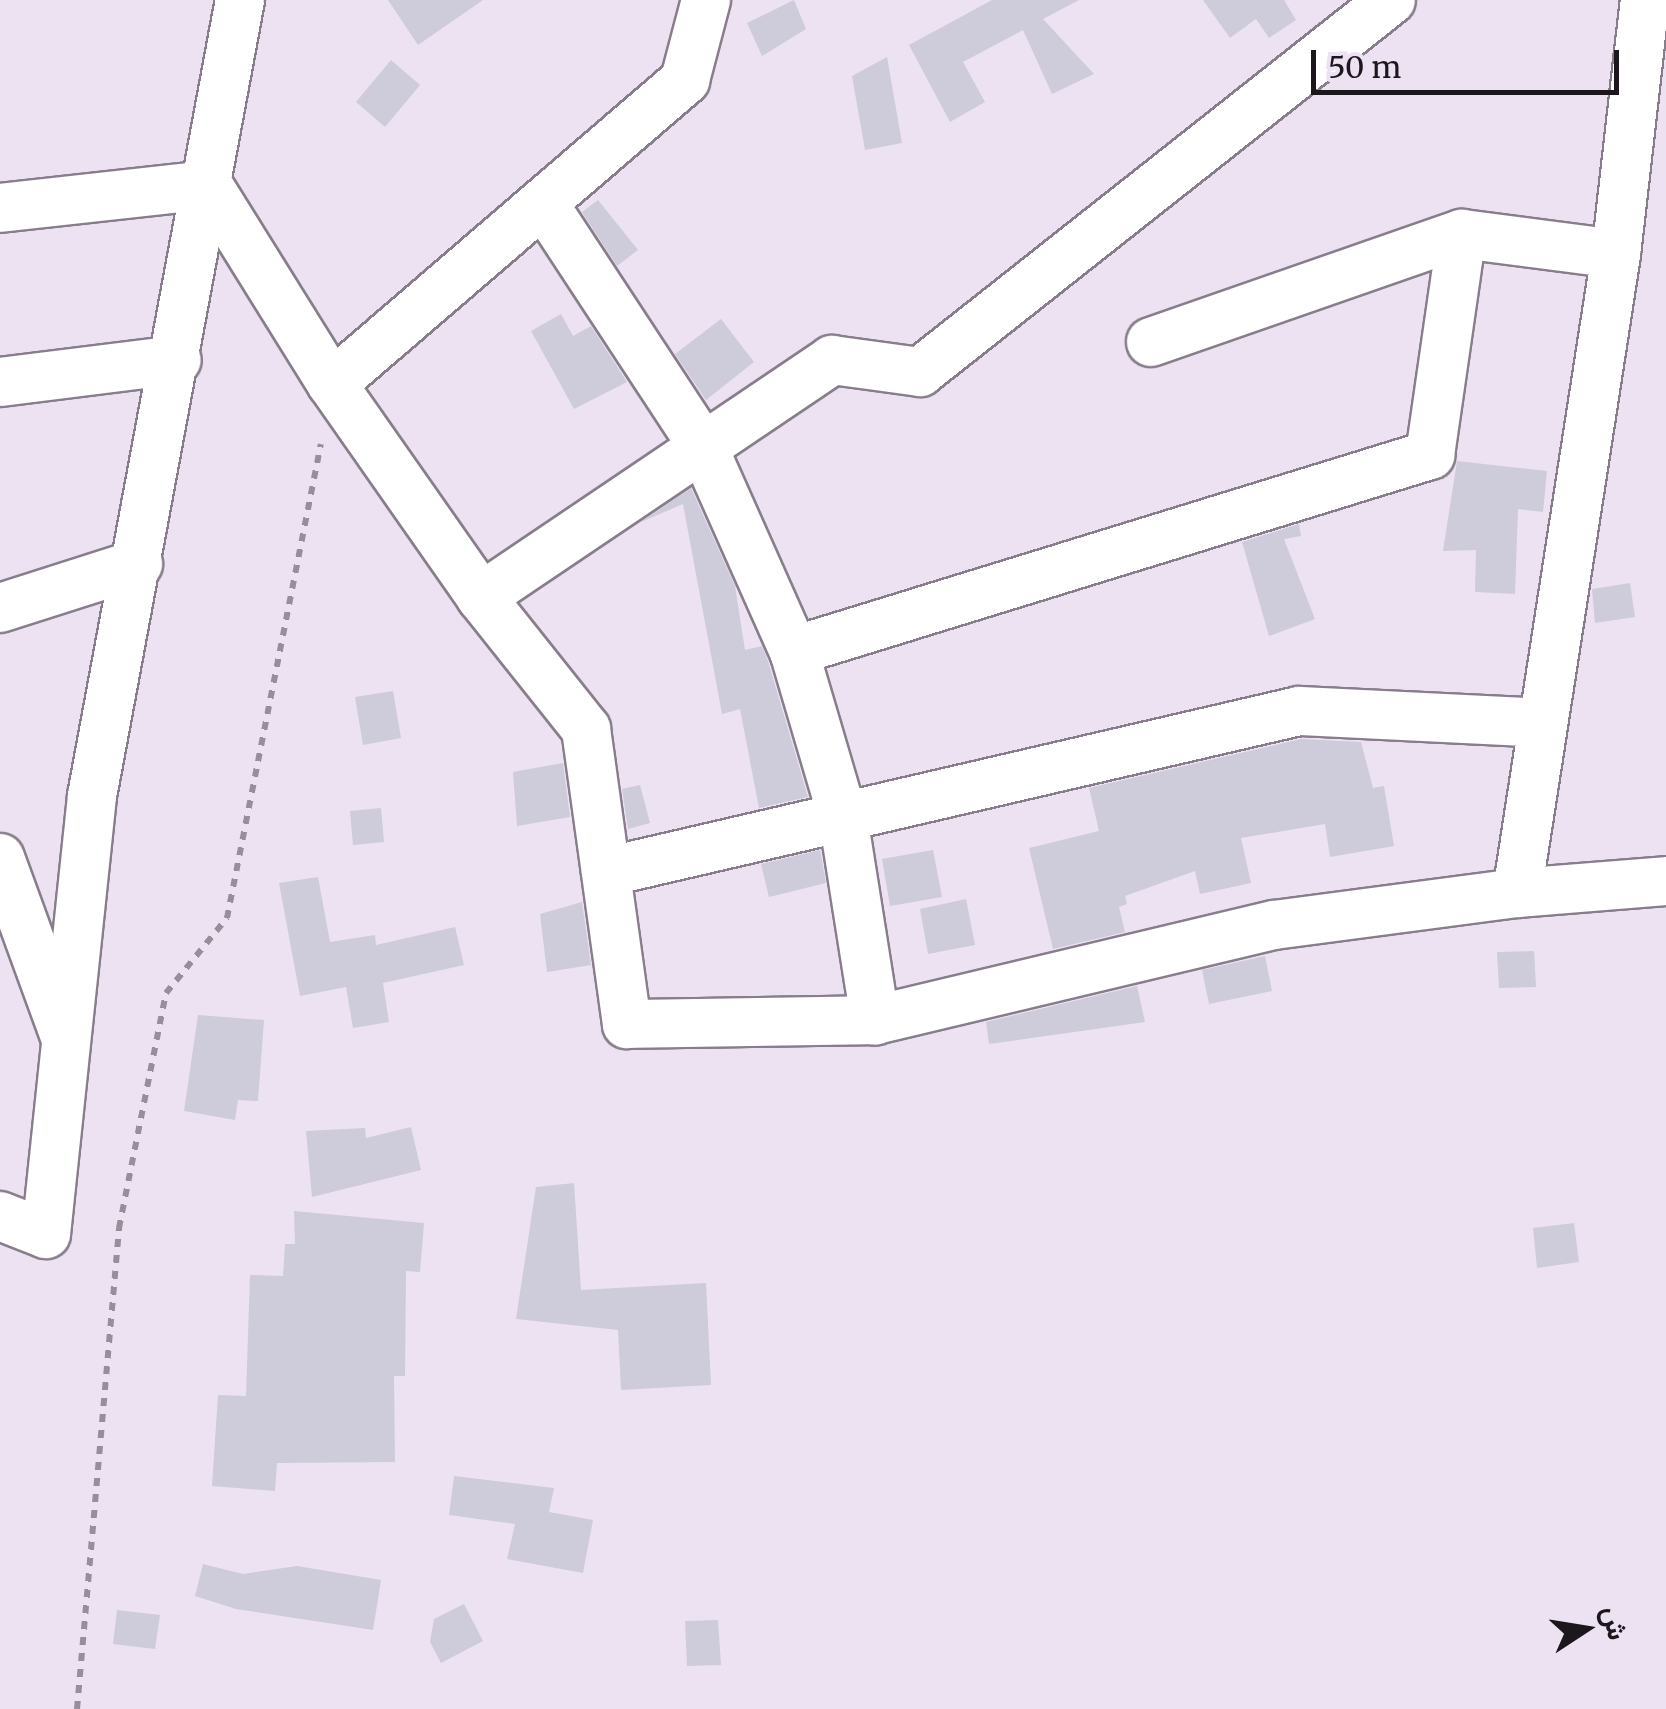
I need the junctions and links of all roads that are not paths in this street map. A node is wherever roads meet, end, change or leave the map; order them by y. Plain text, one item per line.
1 (240, 0) edge
2 (706, 0) edge
3 (1391, 0) edge
4 (1645, 0) edge
5 (208, 185) junction
6 (542, 203) junction
7 (0, 208) edge
8 (1462, 234) junction
9 (1616, 254) junction
10 (1151, 342) dead end
11 (177, 360) junction
12 (0, 382) edge
13 (332, 384) junction
14 (704, 447) junction
15 (138, 564) junction
16 (481, 597) junction
17 (0, 608) edge
18 (794, 651) junction
19 (1544, 723) junction
20 (844, 817) junction
21 (0, 858) edge
22 (606, 872) junction
23 (1666, 881) edge
24 (1518, 893) junction
25 (876, 1020) junction
26 (69, 1047) junction
27 (0, 1216) edge

1 - 5 street
2 - 6 street
3 - 14 street
4 - 9 street
5 - 7 street
5 - 11 street
5 - 13 street
6 - 13 street
6 - 14 street
8 - 9 street
8 - 10 street
8 - 18 street
9 - 19 street
11 - 12 street
11 - 15 street
13 - 16 street
14 - 16 street
14 - 18 street
15 - 17 street
15 - 26 street
16 - 22 street
18 - 20 street
19 - 20 street
19 - 24 street
20 - 22 street
20 - 25 street
21 - 26 street
22 - 25 street
23 - 24 street
24 - 25 street
26 - 27 street

